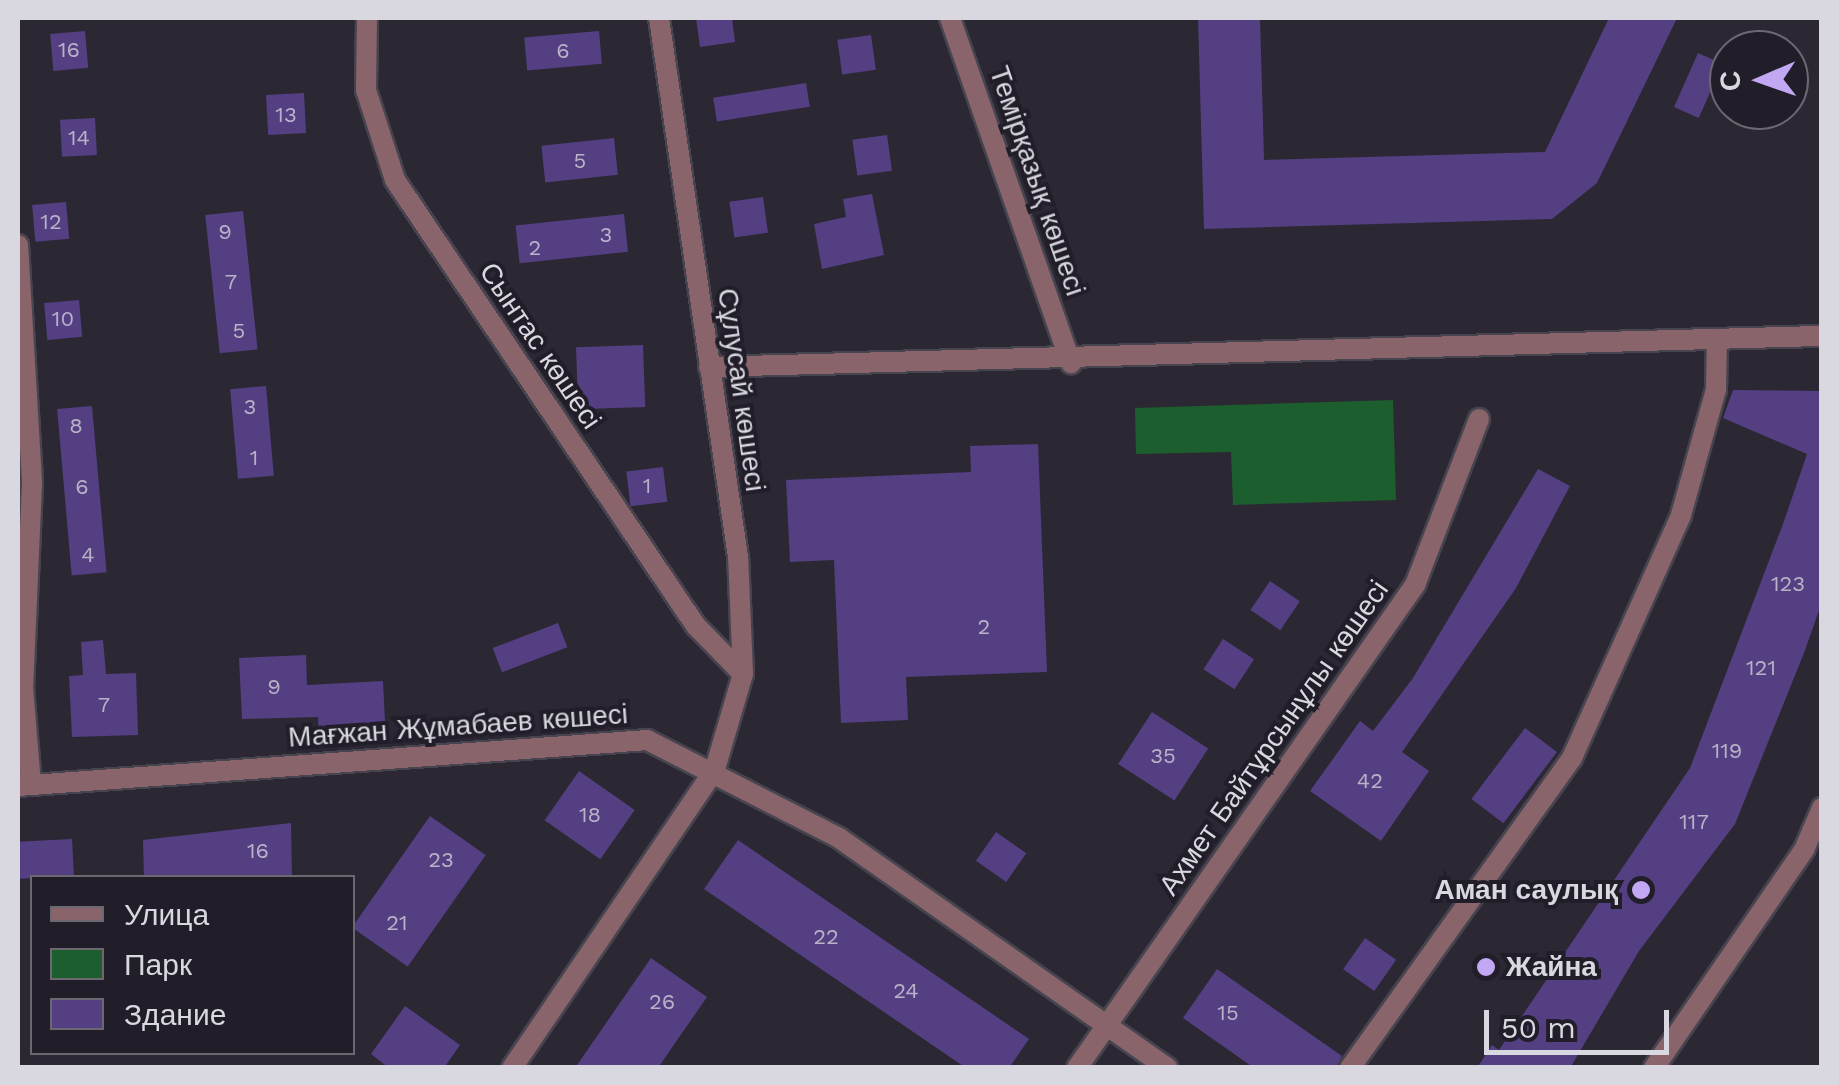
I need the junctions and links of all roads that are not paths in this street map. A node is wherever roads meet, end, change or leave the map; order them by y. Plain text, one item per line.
1 (367, 18) edge
2 (659, 18) edge
3 (950, 18) edge
4 (18, 245) edge
5 (1822, 336) edge
6 (1717, 340) junction
7 (1071, 363) junction
8 (710, 367) junction
9 (1478, 420) dead end
10 (743, 674) junction
11 (715, 769) junction
12 (24, 785) edge
13 (1822, 808) edge
14 (1105, 1026) junction
15 (512, 1068) edge
16 (1077, 1068) edge
17 (1168, 1068) edge
18 (1350, 1068) edge
19 (1654, 1068) edge

1 - 10 street, Сынтас көшесі
2 - 8 street, Сұлусай көшесі
3 - 7 street, Темірқазық көшесі
4 - 12 street
5 - 6 street
6 - 7 street
6 - 18 street
7 - 8 street
8 - 10 street, Сұлусай көшесі
9 - 14 street, Ахмет Байтұрсынұлы көшесі
10 - 11 street, Сұлусай көшесі
11 - 12 street, Мағжан Жұмабаев көшесі
11 - 14 street, Мағжан Жұмабаев көшесі
11 - 15 street, Сұлусай көшесі
13 - 19 street
14 - 16 street, Ахмет Байтұрсынұлы көшесі
14 - 17 street, Мағжан Жұмабаев көшесі

